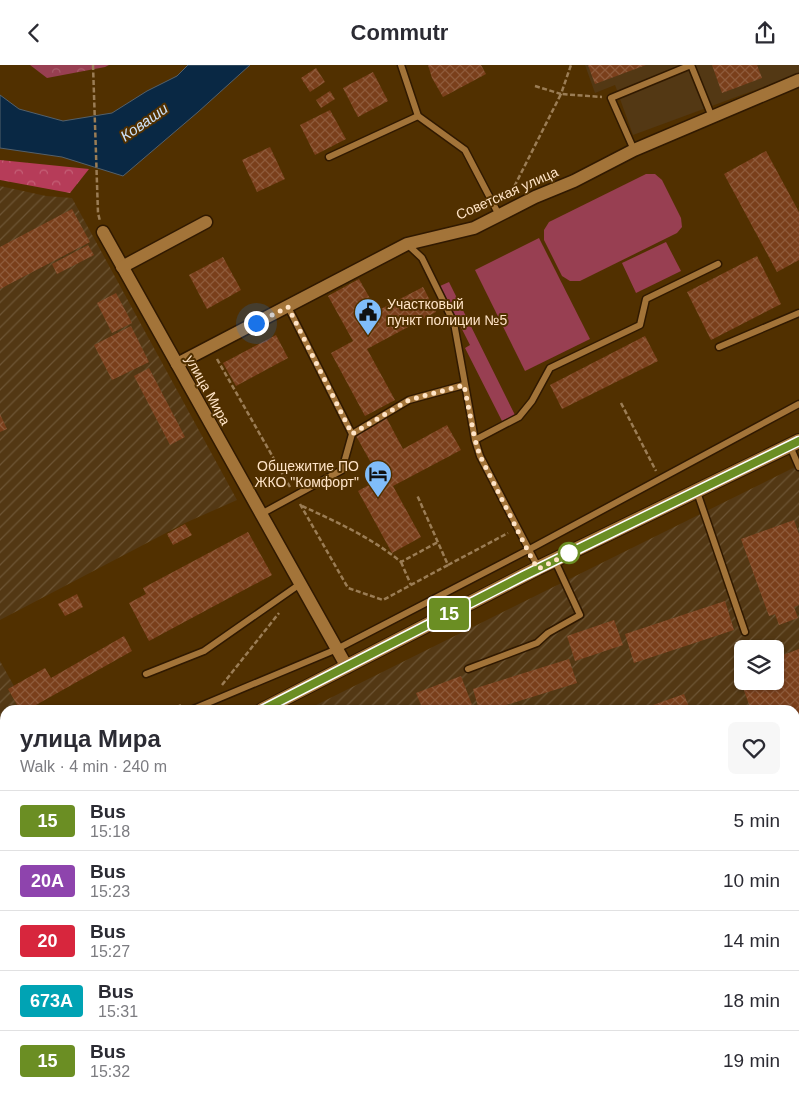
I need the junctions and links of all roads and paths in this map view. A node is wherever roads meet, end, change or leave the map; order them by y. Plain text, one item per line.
1 (93, 65) edge
2 (401, 65) edge
3 (571, 65) edge
4 (799, 81) edge
5 (535, 87) dead end
6 (561, 94) junction
7 (610, 98) junction
8 (418, 116) junction
9 (712, 117) junction
10 (634, 149) junction
11 (329, 157) dead end
12 (98, 213) dead end
13 (499, 215) junction
14 (206, 222) dead end
15 (103, 232) dead end
16 (407, 244) junction
17 (718, 263) dead end
18 (122, 267) junction
19 (288, 307) junction
20 (799, 313) edge
21 (210, 347) junction
22 (718, 347) dead end
23 (177, 364) junction
24 (464, 385) junction
25 (621, 403) dead end
26 (799, 404) edge
27 (352, 434) junction
28 (475, 440) junction
29 (794, 443) edge
30 (799, 467) edge
31 (660, 479) junction
32 (696, 492) junction
33 (417, 495) dead end
34 (295, 496) junction
35 (301, 505) junction
36 (261, 514) junction
37 (517, 528) junction
38 (438, 542) junction
39 (528, 550) junction
40 (555, 561) junction
41 (401, 562) junction
42 (448, 565) junction
43 (538, 569) junction
44 (300, 584) junction
45 (411, 585) junction
46 (283, 607) dead end
47 (745, 632) dead end
48 (337, 649) junction
49 (347, 667) junction
50 (468, 669) dead end
51 (146, 673) dead end
52 (221, 686) dead end
53 (188, 702) dead end
54 (182, 705) edge
55 (203, 705) edge
56 (272, 705) edge

1 - 12 path
2 - 8 lane
3 - 6 path
4 - 9 street, Советская улица
5 - 6 path
6 - 7 path
6 - 13 path
7 - 9 lane
7 - 10 lane
8 - 11 lane
8 - 13 lane
9 - 10 street, Советская улица
10 - 13 street, Советская улица
13 - 16 street, Советская улица
14 - 18 street
15 - 18 street, улица Мира
16 - 19 street, Советская улица
16 - 24 lane
17 - 28 lane
18 - 23 street, улица Мира
19 - 21 street, Советская улица
19 - 27 lane
20 - 22 lane
21 - 23 street, Советская улица
21 - 34 path
23 - 36 street, улица Мира
24 - 27 lane
24 - 28 lane
25 - 31 path
26 - 31 lane
27 - 34 lane
28 - 37 lane
29 - 30 lane
29 - 32 main road
31 - 39 lane
32 - 40 main road
32 - 47 lane
33 - 38 path
34 - 35 path
34 - 36 lane
35 - 41 path
35 - 45 path
36 - 44 street, улица Мира
37 - 39 lane
37 - 42 path
38 - 41 path
38 - 42 path
39 - 43 lane
39 - 48 lane
40 - 43 main road
40 - 50 lane
41 - 45 path
42 - 45 path
43 - 49 main road
44 - 48 street, улица Мира
44 - 51 lane
46 - 52 path
48 - 49 street, улица Мира
48 - 55 lane
49 - 56 main road
53 - 54 path

